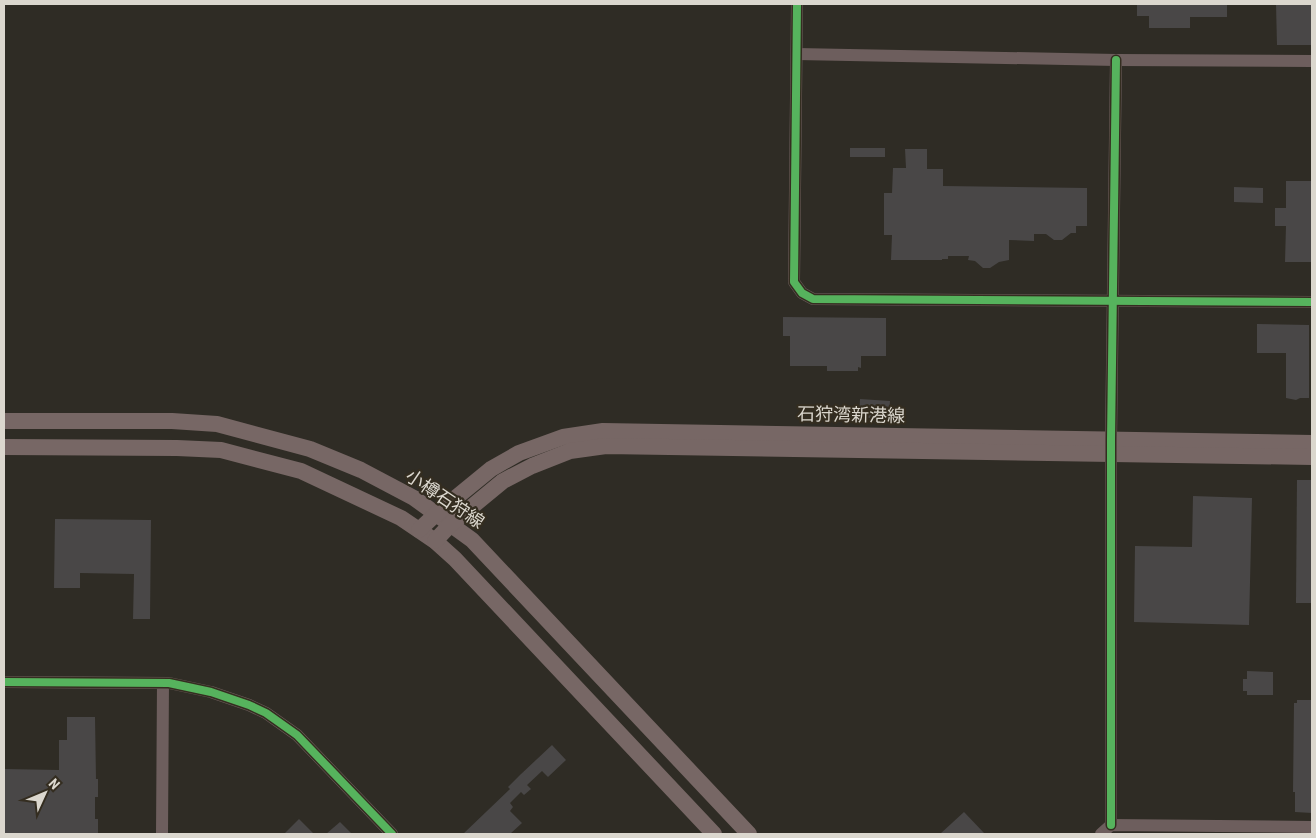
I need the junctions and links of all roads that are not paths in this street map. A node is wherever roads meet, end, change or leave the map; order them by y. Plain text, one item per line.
1 (797, 4) edge
2 (797, 54) junction
3 (1116, 60) junction
4 (1312, 61) edge
5 (1113, 302) junction
6 (1312, 302) edge
7 (4, 421) edge
8 (1312, 443) edge
9 (4, 447) edge
10 (1111, 447) junction
11 (1312, 457) edge
12 (436, 514) junction
13 (451, 524) junction
14 (419, 530) junction
15 (435, 541) junction
16 (4, 682) edge
17 (163, 683) junction
18 (1312, 827) edge
19 (1106, 830) edge
20 (162, 834) edge
21 (392, 834) edge
22 (714, 834) edge
23 (749, 834) edge

1 - 2 street
2 - 3 street
2 - 5 street
3 - 4 street
3 - 5 street
5 - 6 street
5 - 10 street
7 - 12 main road, 小樽石狩線
8 - 10 main road, 石狩湾新港線
9 - 14 main road
10 - 11 main road, 石狩湾新港線
10 - 12 main road, 石狩湾新港線
10 - 13 main road, 石狩湾新港線
10 - 19 street
12 - 13 main road, 小樽石狩線
12 - 14 main road, 石狩湾新港線
13 - 15 main road, 石狩湾新港線
13 - 23 main road, 小樽石狩線
14 - 15 main road
15 - 22 main road
16 - 17 street
17 - 20 street
17 - 21 street
18 - 19 street

